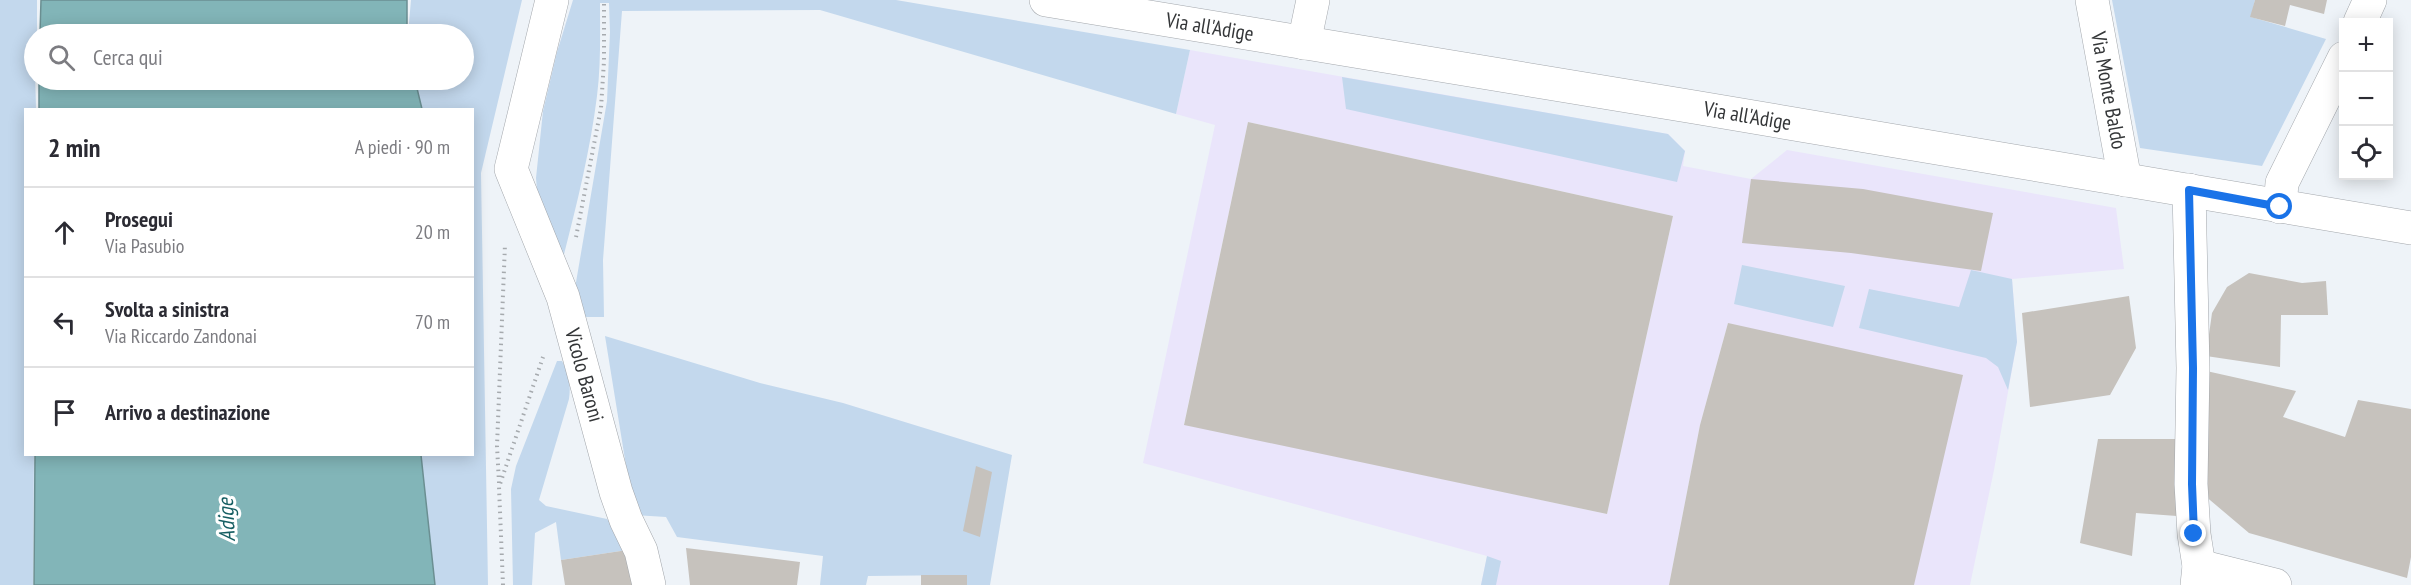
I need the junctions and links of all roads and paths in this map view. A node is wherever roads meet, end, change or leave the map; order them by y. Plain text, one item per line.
1 (552, 0) edge
2 (1046, 0) edge
3 (1313, 0) edge
4 (2092, 0) edge
5 (2370, 0) edge
6 (2362, 18) edge
7 (1304, 43) junction
8 (2339, 66) edge
9 (2126, 180) junction
10 (2189, 190) junction
11 (2280, 207) junction
12 (2411, 228) edge
13 (505, 235) dead end
14 (499, 487) dead end
15 (2198, 575) edge
16 (648, 585) edge
17 (2275, 585) edge

1 - 16 street, Vicolo Baroni
2 - 7 street, Via all'Adige
3 - 7 street
4 - 9 street, Via Monte Baldo
5 - 6 street
7 - 9 street, Via all'Adige
8 - 11 street
9 - 10 street, Via all'Adige
10 - 11 street, Via all'Adige
10 - 15 street
11 - 12 street, Via all'Adige
13 - 14 path
15 - 17 street

